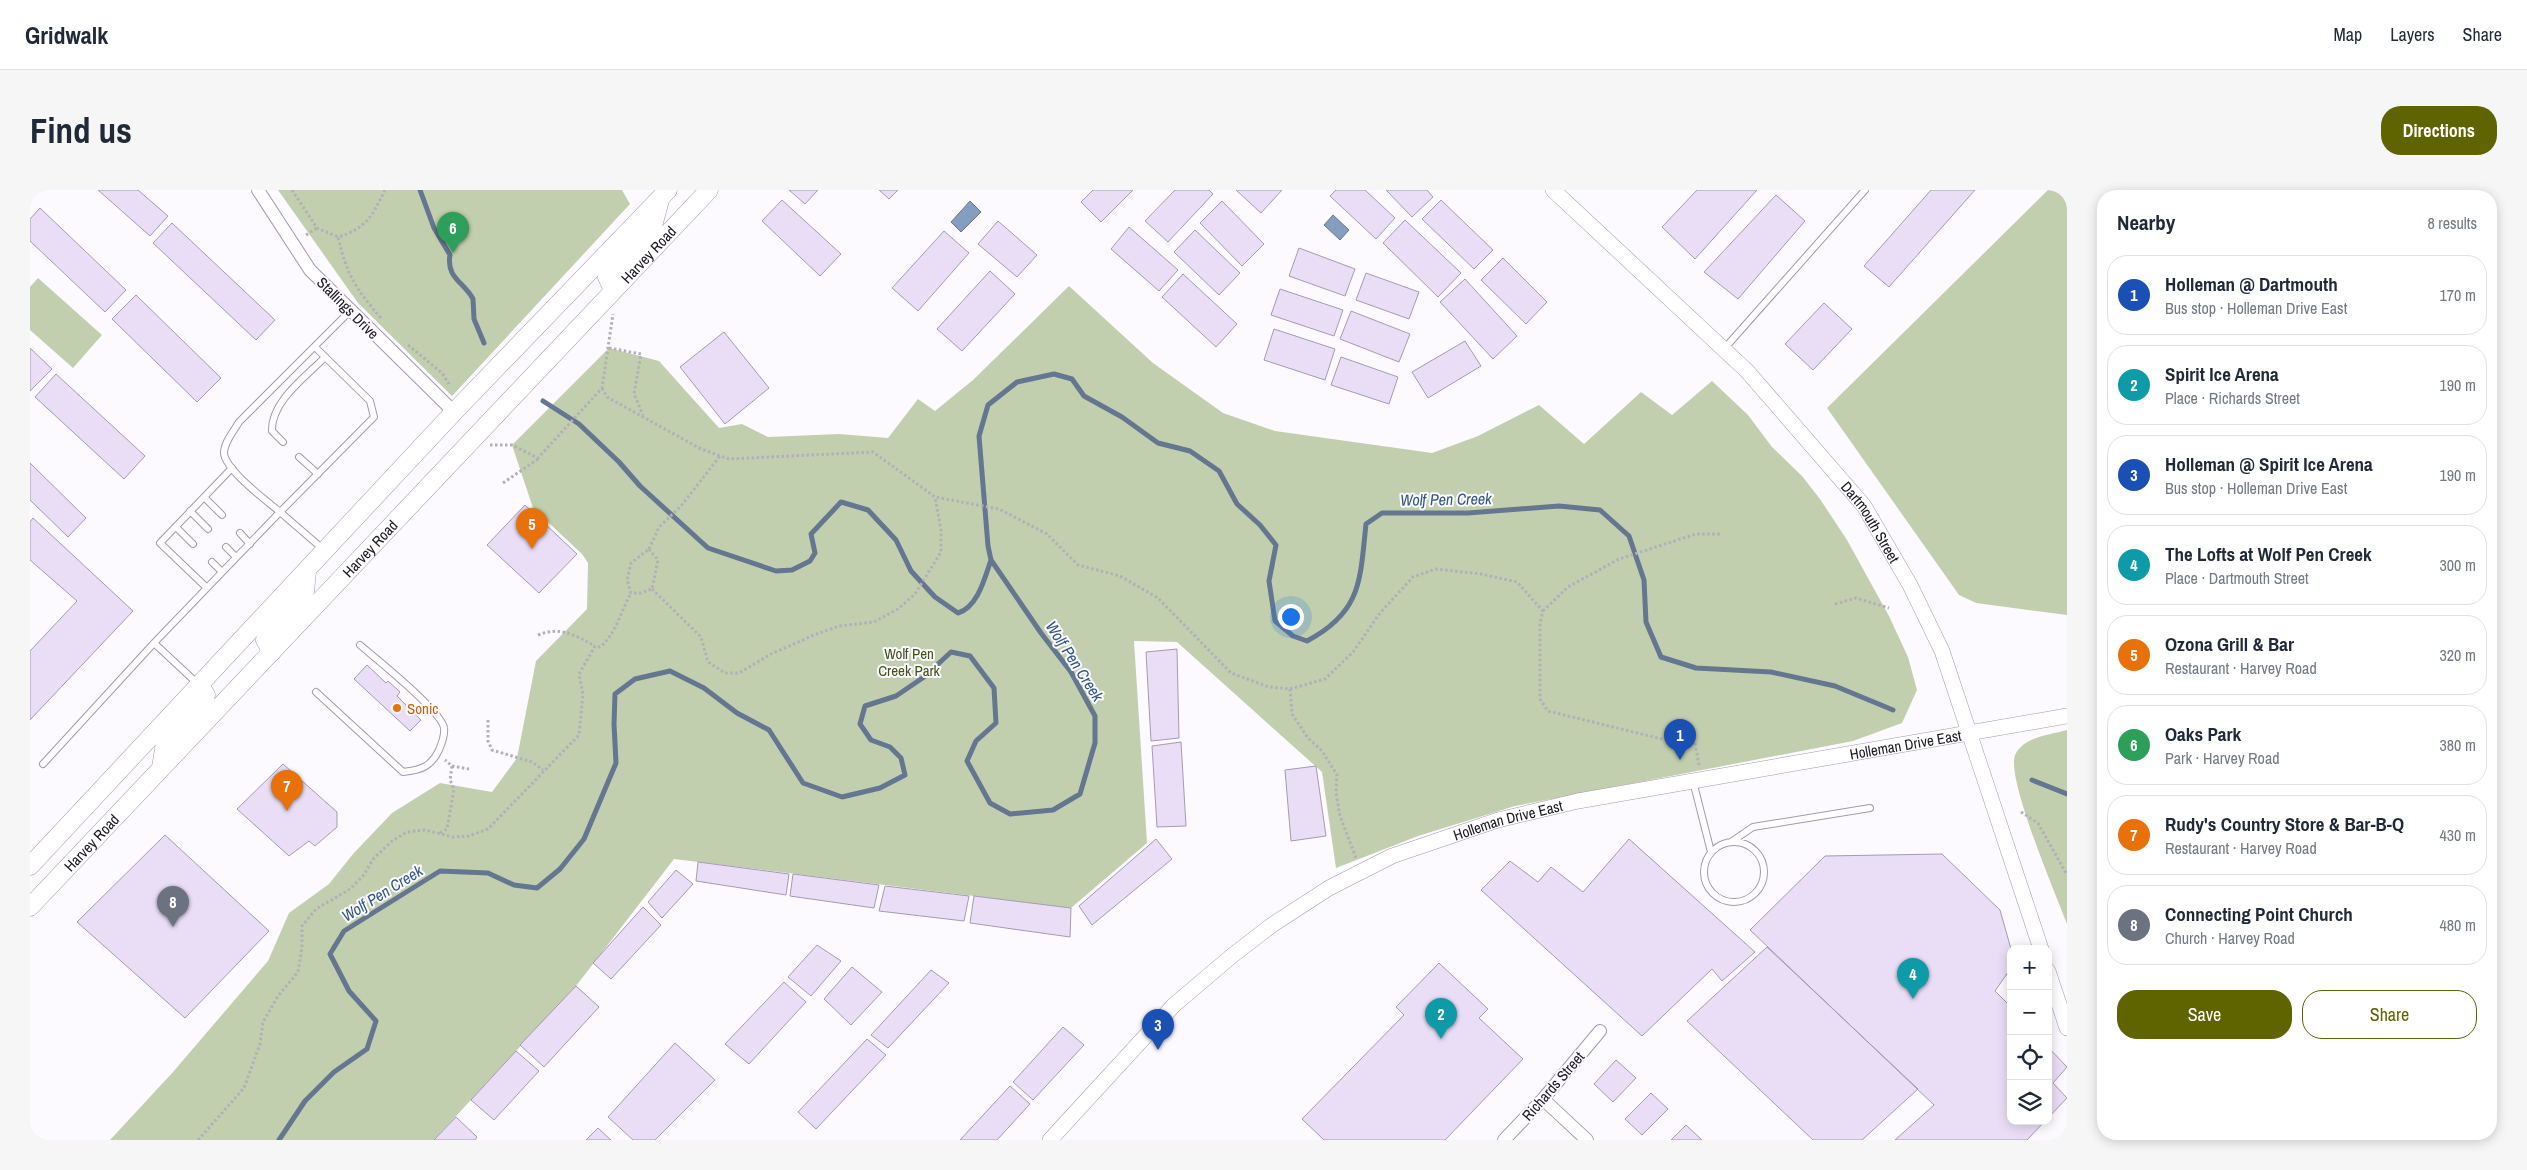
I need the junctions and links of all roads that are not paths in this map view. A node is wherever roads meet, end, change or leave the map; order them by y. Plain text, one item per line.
1 (258, 190) edge
2 (709, 190) edge
3 (1553, 190) edge
4 (1865, 190) edge
5 (664, 194) edge
6 (613, 290) junction
7 (350, 311) junction
8 (315, 347) junction
9 (1724, 349) junction
10 (325, 357) junction
11 (454, 412) junction
12 (283, 442) dead end
13 (299, 457) dead end
14 (232, 468) junction
15 (318, 474) junction
16 (204, 497) junction
17 (190, 511) junction
18 (280, 512) junction
19 (222, 515) dead end
20 (176, 527) junction
21 (208, 530) dead end
22 (240, 533) dead end
23 (193, 544) dead end
24 (250, 544) junction
25 (226, 548) dead end
26 (326, 552) junction
27 (236, 557) junction
28 (212, 562) dead end
29 (307, 571) junction
30 (222, 572) junction
31 (207, 588) junction
32 (154, 643) junction
33 (360, 645) dead end
34 (272, 652) junction
35 (199, 685) junction
36 (316, 692) dead end
37 (2067, 716) edge
38 (1971, 733) junction
39 (43, 764) dead end
40 (161, 768) junction
41 (1698, 781) junction
42 (1870, 808) dead end
43 (1731, 842) junction
44 (1711, 852) junction
45 (30, 866) edge
46 (30, 907) edge
47 (2040, 945) edge
48 (2052, 983) edge
49 (2067, 1028) edge
50 (1600, 1031) dead end
51 (1543, 1099) junction
52 (1050, 1140) edge
53 (1504, 1140) edge
54 (1587, 1140) edge

1 - 7 street, Stallings Drive
2 - 6 main road, Harvey Road
3 - 9 street, Dartmouth Street
4 - 9 lane
5 - 6 main road
5 - 11 main road, Harvey Road
6 - 34 main road, Harvey Road
7 - 8 lane
7 - 11 street, Stallings Drive
8 - 10 lane
8 - 14 lane
9 - 38 street, Dartmouth Street
10 - 12 lane
10 - 15 lane
11 - 26 main road, Harvey Road
13 - 15 lane
14 - 16 lane
14 - 18 lane
15 - 18 lane
16 - 17 lane
16 - 19 lane
17 - 20 lane
17 - 21 lane
18 - 24 lane
18 - 26 lane
20 - 23 lane
20 - 31 lane
22 - 24 lane
24 - 27 lane
25 - 27 lane
26 - 29 main road, Harvey Road
27 - 30 lane
28 - 30 lane
29 - 34 main road
29 - 35 main road, Harvey Road
30 - 31 lane
31 - 32 lane
32 - 35 lane
32 - 39 lane
33 - 36 lane
34 - 40 main road, Harvey Road
35 - 40 main road
35 - 45 main road, Harvey Road
37 - 38 street, Holleman Drive East
38 - 41 street, Holleman Drive East
38 - 47 street, Dartmouth Street
40 - 46 main road, Harvey Road
41 - 44 lane
41 - 52 street, Holleman Drive East
42 - 43 lane
43 - 44 lane
43 - 44 lane
48 - 49 street
50 - 51 street, Richards Street
51 - 53 street, Richards Street
51 - 54 street

